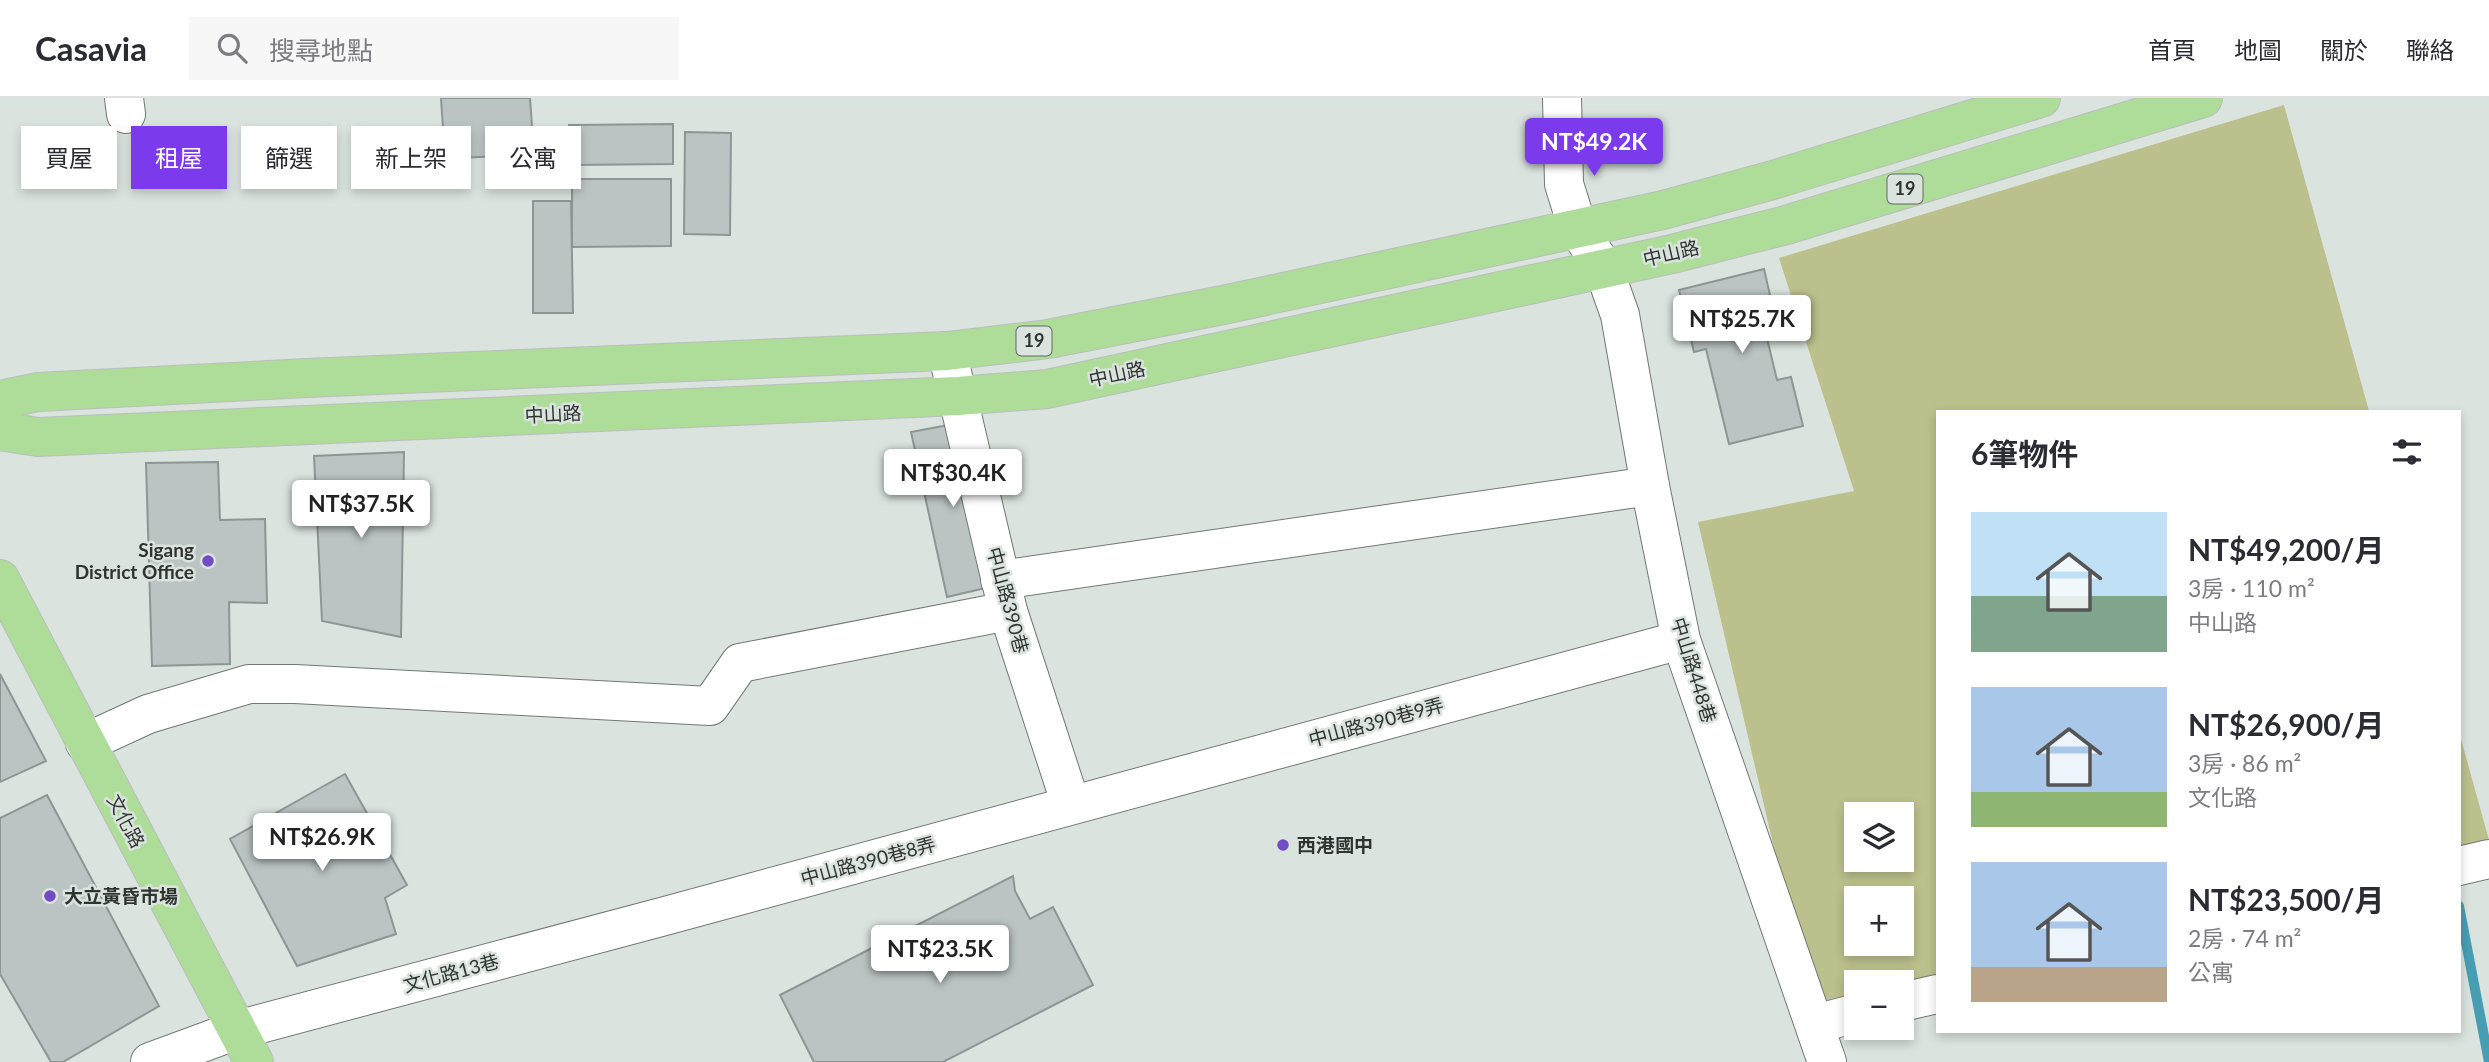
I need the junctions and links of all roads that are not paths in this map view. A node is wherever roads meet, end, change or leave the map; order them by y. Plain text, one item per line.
1 (1562, 98) edge
2 (2041, 98) edge
3 (2203, 98) edge
4 (1578, 229) junction
5 (1603, 267) junction
6 (947, 351) junction
7 (307, 378) junction
8 (958, 396) junction
9 (0, 400) edge
10 (311, 425) junction
11 (0, 431) edge
12 (1650, 486) junction
13 (0, 579) edge
14 (1004, 595) junction
15 (1681, 640) junction
16 (85, 743) junction
17 (1071, 805) junction
18 (2489, 859) edge
19 (2461, 866) edge
20 (665, 916) joint
21 (1936, 994) edge
22 (1914, 999) edge
23 (1844, 1016) edge
24 (1815, 1024) junction
25 (245, 1046) edge
26 (149, 1062) edge
27 (1827, 1062) edge

1 - 4 street, 中山路448巷
2 - 4 main road, 19
3 - 5 main road, 中山路 / 19
4 - 5 street, 中山路448巷
4 - 6 main road, 19
5 - 8 main road, 中山路 / 19
5 - 12 street, 中山路448巷
6 - 7 main road, 19
6 - 8 street, 中山路390巷
7 - 9 main road, 19
7 - 10 main road
8 - 10 main road, 中山路 / 19
8 - 14 street, 中山路390巷
10 - 11 main road, 中山路 / 19
12 - 14 street
12 - 15 street, 中山路448巷
13 - 16 main road, 文化路
14 - 16 street
14 - 17 street, 中山路390巷
15 - 17 street, 中山路390巷9弄
15 - 24 street, 中山路448巷
16 - 25 main road, 文化路
17 - 20 street, 中山路390巷8弄
18 - 19 street
20 - 25 street, 文化路13巷
21 - 22 street
23 - 24 street
24 - 27 street, 中山路448巷
25 - 26 street, 文化路13巷

